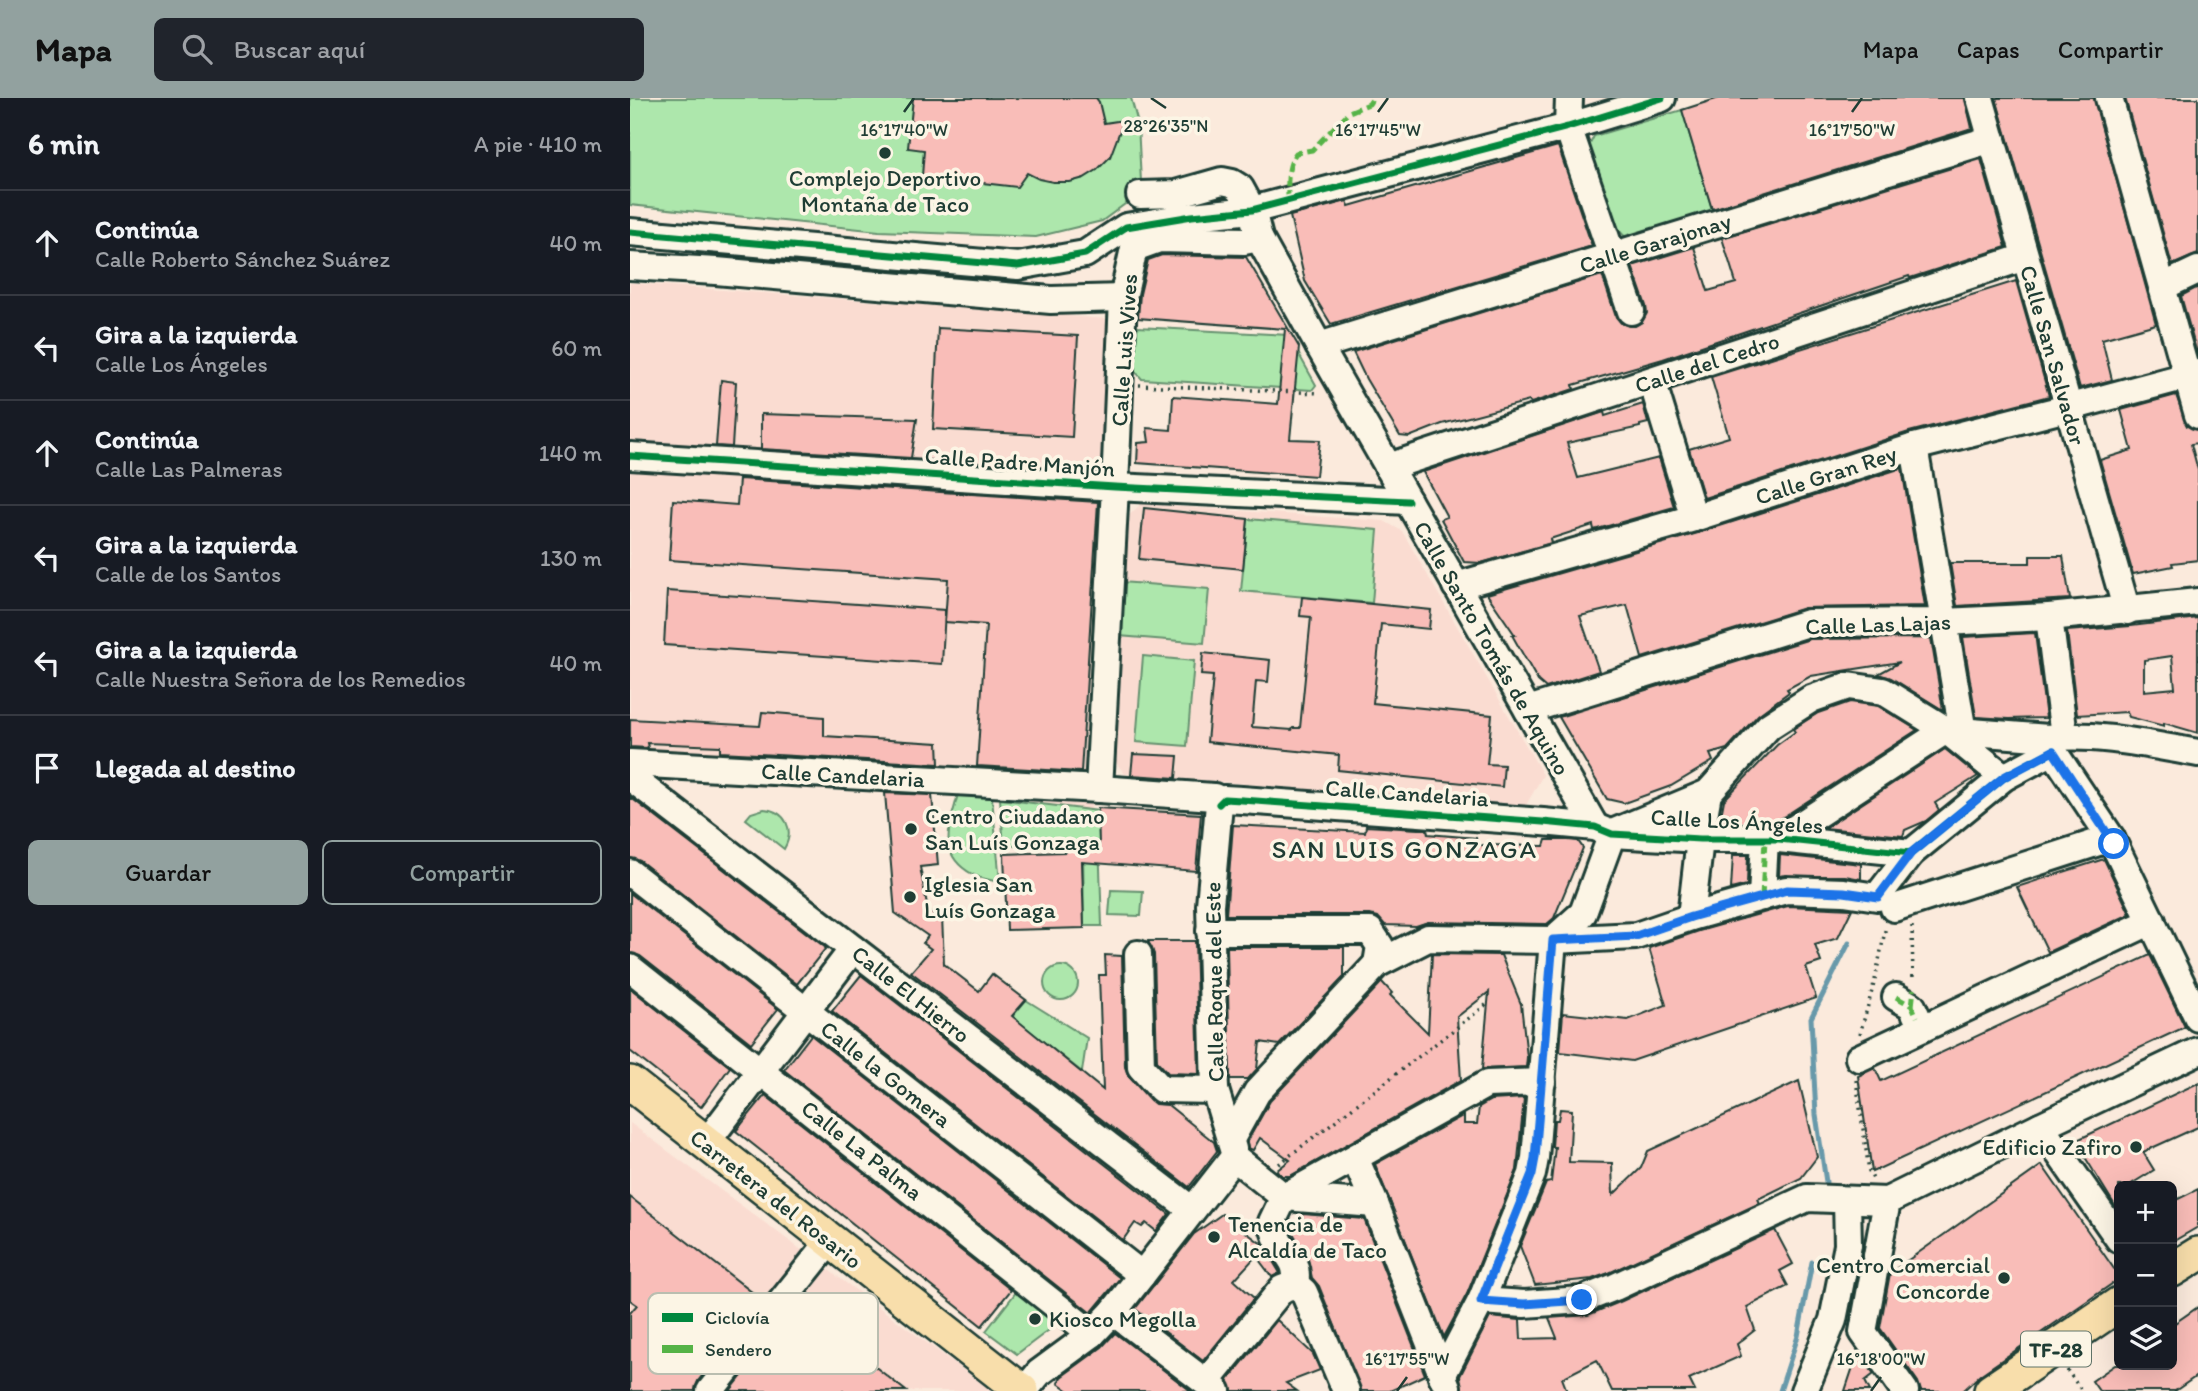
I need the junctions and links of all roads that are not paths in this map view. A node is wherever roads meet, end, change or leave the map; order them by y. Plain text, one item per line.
1 (1569, 98) edge
2 (1662, 98) edge
3 (1980, 98) edge
4 (2109, 98) edge
5 (1568, 127) junction
6 (1992, 139) junction
7 (1140, 195) dead end
8 (1252, 210) junction
9 (630, 232) edge
10 (1259, 238) junction
11 (1611, 256) junction
12 (2025, 257) junction
13 (630, 266) edge
14 (2198, 271) edge
15 (2162, 287) junction
16 (1123, 298) junction
17 (1631, 311) dead end
18 (1319, 346) junction
19 (2192, 375) edge
20 (1652, 381) junction
21 (2067, 408) junction
22 (2198, 415) edge
23 (1914, 447) junction
24 (630, 456) edge
25 (1388, 467) junction
26 (1115, 487) junction
27 (1408, 501) junction
28 (1694, 517) junction
29 (1456, 586) junction
30 (2198, 602) edge
31 (2127, 611) junction
32 (2049, 617) junction
33 (1944, 622) junction
34 (1528, 710) junction
35 (1954, 731) junction
36 (2055, 742) junction
37 (2198, 753) edge
38 (630, 763) edge
39 (1565, 775) junction
40 (630, 777) edge
41 (2004, 777) junction
42 (1100, 789) junction
43 (1708, 793) junction
44 (1219, 804) junction
45 (1543, 822) junction
46 (1604, 830) junction
47 (2111, 838) junction
48 (1700, 839) junction
49 (1772, 839) junction
50 (1911, 853) junction
51 (630, 873) edge
52 (1762, 897) junction
53 (1901, 906) road end
54 (1691, 917) junction
55 (2152, 920) junction
56 (1210, 930) junction
57 (1553, 940) junction
58 (853, 949) junction
59 (1138, 954) dead end
60 (1377, 964) junction
61 (630, 968) edge
62 (806, 1011) junction
63 (2198, 1018) edge
64 (2198, 1051) edge
65 (1859, 1058) dead end
66 (761, 1071) junction
67 (1542, 1082) junction
68 (630, 1083) edge
69 (1217, 1095) junction
70 (1247, 1107) junction
71 (2040, 1126) junction
72 (706, 1143) junction
73 (1232, 1148) junction
74 (1354, 1158) junction
75 (1284, 1197) junction
76 (1847, 1200) junction
77 (1887, 1201) junction
78 (1375, 1204) junction
79 (1192, 1210) junction
80 (2114, 1232) edge
81 (830, 1241) junction
82 (2198, 1254) edge
83 (2177, 1267) edge
84 (1142, 1275) junction
85 (2198, 1280) edge
86 (1295, 1284) junction
87 (2177, 1290) edge
88 (788, 1293) edge
89 (1481, 1301) junction
90 (2115, 1307) edge
91 (1113, 1312) junction
92 (2114, 1329) edge
93 (1092, 1334) junction
94 (724, 1374) edge
95 (1446, 1383) edge
96 (1211, 1387) edge
97 (710, 1391) edge
98 (1023, 1391) edge
99 (1346, 1391) edge
100 (1804, 1391) edge
101 (1905, 1391) edge
102 (1991, 1391) edge
103 (2024, 1391) edge

1 - 5 street
2 - 5 street
3 - 6 street, Calle San Salvador
4 - 15 street
5 - 8 street
5 - 11 street
6 - 11 street, Calle Garajonay
6 - 12 street, Calle San Salvador
7 - 8 street
8 - 9 street
8 - 10 street, Calle Santo Tomás de Aquino
10 - 16 street, Calle Luis Vives
10 - 18 street, Calle Santo Tomás de Aquino
11 - 17 street
11 - 18 street, Calle Garajonay
12 - 20 street, Calle del Cedro
12 - 21 street, Calle San Salvador
13 - 16 street
14 - 15 street
15 - 19 street
16 - 26 street, Calle Luis Vives
18 - 25 street, Calle Santo Tomás de Aquino
19 - 21 street, Calle Gran Rey
19 - 22 street
20 - 25 street, Calle del Cedro
20 - 28 street
21 - 23 street, Calle Gran Rey
21 - 31 street, Calle San Salvador
23 - 28 street, Calle Gran Rey
23 - 33 street
24 - 26 street, Calle Padre Manjón
25 - 27 street, Calle Santo Tomás de Aquino
26 - 27 street, Calle Padre Manjón
26 - 42 street, Calle Luis Vives
27 - 29 street, Calle Santo Tomás de Aquino
28 - 29 street, Calle Gran Rey
29 - 34 street, Calle Santo Tomás de Aquino
30 - 31 street, Calle Las Lajas
31 - 32 street, Calle Las Lajas
32 - 33 street, Calle Las Lajas
32 - 36 street
33 - 34 street, Calle Las Lajas
33 - 35 street
34 - 39 street, Calle Santo Tomás de Aquino
35 - 36 street
35 - 41 street
35 - 43 street
35 - 49 street
36 - 37 street
36 - 41 street
36 - 47 street
38 - 42 street, Calle Candelaria
39 - 45 street
39 - 46 street, Calle Santo Tomás de Aquino
40 - 58 street, Calle El Hierro
41 - 50 street
42 - 44 street, Calle Candelaria
43 - 46 street
43 - 48 street
44 - 45 street, Calle Candelaria
44 - 56 street, Calle Roque del Este
45 - 46 street, Calle Candelaria
46 - 48 street, Calle Los Ángeles
46 - 57 street
47 - 53 street
47 - 55 street
48 - 49 street, Calle Los Ángeles
48 - 54 street
49 - 50 street, Calle Los Ángeles
49 - 52 street
50 - 52 street
51 - 62 street, Calle la Gomera
52 - 54 street
54 - 57 street
55 - 63 street
55 - 65 street
56 - 60 street
56 - 69 street, Calle Roque del Este
57 - 60 street
57 - 67 street
58 - 62 street
58 - 79 street, Calle El Hierro
59 - 69 street
60 - 70 street
61 - 66 street, Calle La Palma
62 - 66 street
62 - 84 street, Calle la Gomera
64 - 71 street
66 - 72 street
66 - 93 street, Calle La Palma
67 - 74 street
67 - 89 street
68 - 72 main road, Carretera del Rosario
69 - 70 street
69 - 73 street, Calle Roque del Este
70 - 73 street
71 - 77 street
71 - 80 street
72 - 81 main road, Carretera del Rosario
73 - 75 street
73 - 79 street
74 - 75 street
74 - 78 street
75 - 78 street
75 - 86 street
76 - 77 street
76 - 89 street
76 - 100 street
77 - 101 street
78 - 95 street
79 - 84 street
81 - 88 street
81 - 98 main road, Carretera del Rosario
82 - 83 main road
84 - 91 street
85 - 87 main road
86 - 96 street
86 - 99 street
89 - 95 street
90 - 102 main road, TF-28
91 - 93 street
91 - 96 street
92 - 103 main road, TF-28
93 - 98 street
94 - 97 street

